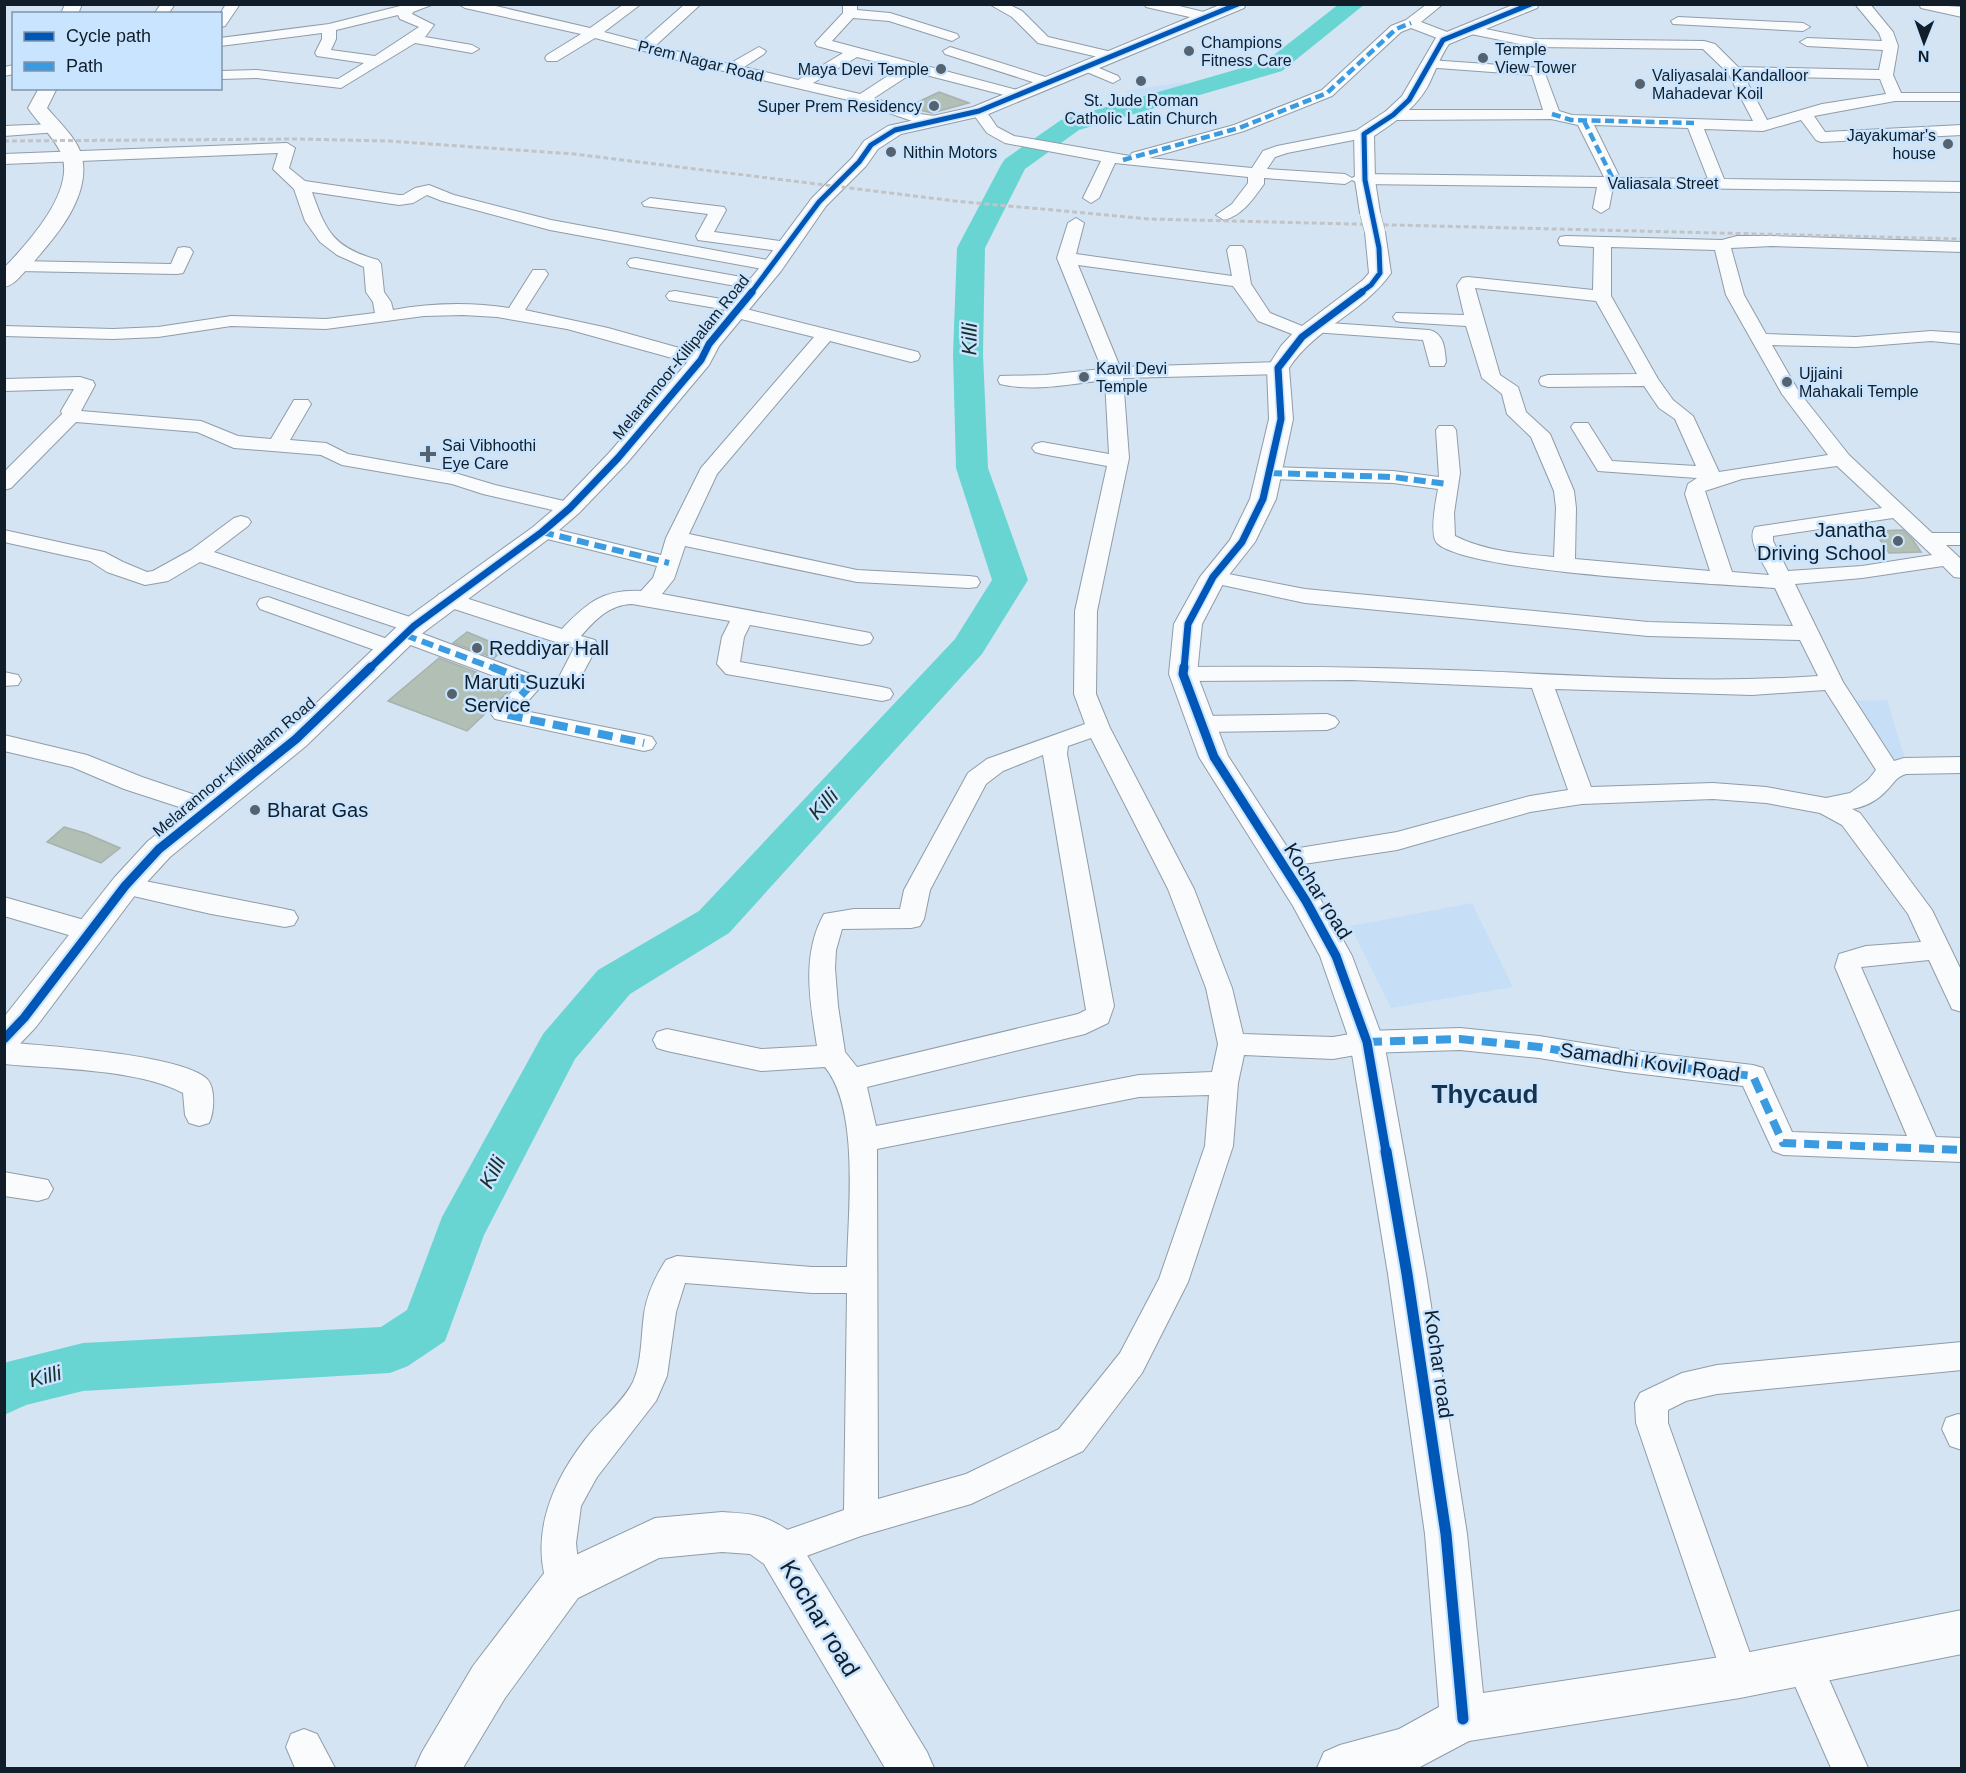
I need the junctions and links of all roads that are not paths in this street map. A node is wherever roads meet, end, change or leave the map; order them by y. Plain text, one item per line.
1 (233, 4) edge
2 (427, 4) edge
3 (465, 4) edge
4 (634, 4) edge
5 (694, 4) edge
6 (996, 4) edge
7 (1151, 4) edge
8 (1238, 4) edge
9 (1436, 4) edge
10 (1531, 4) edge
11 (1678, 4) edge
12 (1862, 4) edge
13 (1930, 5) edge
14 (850, 8) edge
15 (407, 9) junction
16 (513, 9) edge
17 (1962, 10) edge
18 (1208, 17) junction
19 (222, 20) edge
20 (1678, 21) junction
21 (1412, 23) junction
22 (1803, 27) dead end
23 (329, 28) junction
24 (1471, 30) junction
25 (593, 33) junction
26 (1450, 38) junction
27 (414, 39) junction
28 (222, 42) edge
29 (1807, 42) dead end
30 (1534, 43) junction
31 (1682, 44) junction
32 (1891, 46) junction
33 (645, 47) junction
34 (472, 50) dead end
35 (759, 51) dead end
36 (854, 52) junction
37 (552, 57) dead end
38 (377, 61) junction
39 (1430, 64) junction
40 (911, 67) junction
41 (1112, 67) junction
42 (731, 69) junction
43 (1538, 71) junction
44 (1734, 71) junction
45 (222, 75) edge
46 (1886, 75) junction
47 (1047, 82) junction
48 (800, 85) junction
49 (47, 90) edge
50 (1016, 94) junction
51 (1895, 97) junction
52 (1962, 97) edge
53 (862, 99) junction
54 (978, 111) junction
55 (1552, 114) junction
56 (1394, 115) junction
57 (1805, 115) junction
58 (937, 120) junction
59 (1584, 121) junction
60 (1694, 123) junction
61 (1763, 126) junction
62 (53, 129) junction
63 (1962, 130) edge
64 (4, 131) edge
65 (1364, 134) junction
66 (72, 157) junction
67 (4, 159) edge
68 (1116, 159) junction
69 (1256, 173) junction
70 (1356, 179) junction
71 (1610, 183) junction
72 (1718, 183) junction
73 (301, 185) junction
74 (1962, 187) edge
75 (1091, 198) dead end
76 (650, 203) dead end
77 (1601, 208) dead end
78 (1224, 215) dead end
79 (1076, 223) dead end
80 (1566, 241) dead end
81 (1602, 242) junction
82 (1722, 245) junction
83 (1962, 247) edge
84 (1236, 250) dead end
85 (184, 252) dead end
86 (780, 256) junction
87 (1065, 258) junction
88 (636, 263) dead end
89 (18, 266) junction
90 (539, 274) dead end
91 (4, 281) edge
92 (1242, 284) junction
93 (758, 285) junction
94 (675, 296) dead end
95 (1602, 296) junction
96 (737, 310) junction
97 (514, 314) junction
98 (385, 316) junction
99 (1474, 321) junction
100 (1317, 325) junction
101 (4, 331) edge
102 (827, 334) junction
103 (1761, 339) junction
104 (1962, 339) edge
105 (911, 356) dead end
106 (701, 360) junction
107 (1437, 362) dead end
108 (1278, 368) junction
109 (1113, 373) junction
110 (1007, 380) dead end
111 (1649, 380) junction
112 (1548, 381) dead end
113 (4, 385) edge
114 (301, 404) dead end
115 (72, 415) junction
116 (1581, 427) dead end
117 (1446, 430) dead end
118 (277, 446) junction
119 (1042, 448) dead end
120 (1842, 459) junction
121 (1118, 462) junction
122 (1270, 473) junction
123 (1710, 476) junction
124 (4, 484) edge
125 (1447, 484) junction
126 (570, 508) junction
127 (1895, 512) junction
128 (240, 522) dead end
129 (542, 532) junction
130 (4, 536) edge
131 (676, 538) junction
132 (1926, 539) junction
133 (1962, 539) edge
134 (198, 554) junction
135 (669, 563) junction
136 (1564, 564) junction
137 (1955, 565) edge
138 (1213, 578) junction
139 (1723, 578) junction
140 (1784, 580) junction
141 (969, 582) dead end
142 (647, 598) junction
143 (447, 599) junction
144 (268, 604) dead end
145 (743, 617) junction
146 (1809, 633) junction
147 (403, 636) junction
148 (567, 637) junction
149 (862, 638) dead end
150 (1183, 674) junction
151 (1541, 681) junction
152 (1832, 682) junction
153 (567, 683) dead end
154 (882, 694) dead end
155 (1327, 722) dead end
156 (1202, 724) junction
157 (1098, 728) junction
158 (1057, 741) junction
159 (4, 743) edge
160 (644, 743) dead end
161 (1962, 765) edge
162 (1889, 771) junction
163 (1582, 796) junction
164 (1826, 806) junction
165 (207, 808) junction
166 (1277, 860) junction
167 (125, 886) junction
168 (4, 906) edge
169 (285, 918) dead end
170 (90, 931) junction
171 (1936, 950) junction
172 (1962, 1002) edge
173 (14, 1015) edge
174 (4, 1039) edge
175 (667, 1040) dead end
176 (1367, 1042) junction
177 (1232, 1044) junction
178 (4, 1053) edge
179 (832, 1056) junction
180 (850, 1080) junction
181 (1224, 1083) junction
182 (199, 1114) dead end
183 (863, 1140) junction
184 (1927, 1149) junction
185 (1962, 1150) edge
186 (4, 1184) edge
187 (38, 1189) dead end
188 (862, 1280) junction
189 (1962, 1356) edge
190 (861, 1520) junction
191 (779, 1549) junction
192 (564, 1583) junction
193 (1962, 1632) edge
194 (1803, 1663) junction
195 (1740, 1676) junction
196 (1463, 1719) junction
197 (1410, 1759) edge
198 (438, 1768) edge
199 (911, 1768) edge
200 (1340, 1768) edge
201 (1850, 1768) edge

1 - 19 street
2 - 15 street
3 - 16 street, Prem Nagar Road
4 - 25 street
5 - 33 street
6 - 41 street
7 - 18 street
8 - 18 street, Melarannoor-Killipalam Road
9 - 21 street
10 - 24 street
11 - 20 street
12 - 32 street
13 - 17 street
14 - 36 street
14 - 47 street
15 - 23 street
15 - 27 street
16 - 25 street, Prem Nagar Road
18 - 41 street, Melarannoor-Killipalam Road
20 - 22 street
20 - 31 street
21 - 26 street
21 - 68 street
23 - 28 street
23 - 38 street
24 - 26 street
24 - 30 street
25 - 33 street, Prem Nagar Road
25 - 37 street
26 - 39 street
27 - 34 street
27 - 38 street
29 - 32 street
30 - 31 street
30 - 43 street
31 - 44 street
32 - 46 street
33 - 42 street, Prem Nagar Road
35 - 42 street
36 - 40 street
36 - 48 street
38 - 45 street
39 - 43 street
39 - 56 street
40 - 50 street
40 - 53 street
41 - 47 street, Melarannoor-Killipalam Road
42 - 48 street, Prem Nagar Road
43 - 55 street
44 - 46 street
44 - 61 street
46 - 51 street
47 - 50 street, Melarannoor-Killipalam Road
48 - 53 street, Prem Nagar Road
49 - 62 street
50 - 54 street, Melarannoor-Killipalam Road
51 - 52 street
51 - 57 street
53 - 58 street, Prem Nagar Road
54 - 58 street, Melarannoor-Killipalam Road
54 - 68 street, Valiasala Street
55 - 56 street
55 - 59 street
56 - 65 street
57 - 61 street
57 - 63 street
58 - 86 street, Melarannoor-Killipalam Road
59 - 60 street
59 - 71 street
60 - 61 street
60 - 72 street
62 - 64 street
62 - 66 street
65 - 69 street
65 - 70 street
66 - 67 street
66 - 73 street
66 - 89 street
68 - 69 street, Valiasala Street
68 - 75 street
69 - 70 street, Valiasala Street
69 - 78 street
70 - 71 street, Valiasala Street
70 - 100 street
71 - 72 street, Valiasala Street
71 - 77 street
72 - 74 street, Valiasala Street
73 - 86 street
73 - 98 street
76 - 86 street
79 - 87 street
80 - 81 street
81 - 82 street
81 - 95 street
82 - 83 street
82 - 103 street
84 - 92 street
85 - 89 street
86 - 93 street, Melarannoor-Killipalam Road
87 - 92 street
87 - 109 street
88 - 93 street
89 - 91 street
90 - 97 street
92 - 100 street
93 - 96 street, Melarannoor-Killipalam Road
94 - 96 street
95 - 99 street
95 - 111 street
96 - 102 street
96 - 106 street, Melarannoor-Killipalam Road
97 - 98 street
97 - 106 street
98 - 101 street
99 - 100 street
99 - 136 street
100 - 107 street
100 - 108 street
102 - 105 street
102 - 131 street
103 - 104 street
103 - 120 street
106 - 126 street, Melarannoor-Killipalam Road
108 - 109 street
108 - 122 street, Kochar road
109 - 110 street
109 - 121 street
111 - 112 street
111 - 123 street
113 - 115 street
114 - 118 street
115 - 118 street
115 - 124 street
116 - 123 street
117 - 125 street
118 - 126 street
119 - 121 street
120 - 123 street
120 - 127 street
121 - 157 street
122 - 125 street
122 - 138 street, Kochar road
123 - 139 street
125 - 136 street
126 - 129 street, Melarannoor-Killipalam Road
127 - 132 street
127 - 140 street
128 - 134 street
129 - 135 street
129 - 143 street, Melarannoor-Killipalam Road
130 - 134 street
131 - 135 street
131 - 141 street
132 - 133 street
132 - 137 street
134 - 147 street
135 - 142 street
136 - 139 street
137 - 140 street
138 - 146 street
138 - 150 street, Kochar road
139 - 140 street
140 - 146 street
142 - 145 street
142 - 148 street
143 - 147 street, Melarannoor-Killipalam Road
143 - 148 street
144 - 147 street
145 - 149 street
145 - 154 street
146 - 152 street
147 - 160 street
147 - 165 street, Melarannoor-Killipalam Road
148 - 153 street
150 - 151 street
150 - 156 street, Kochar road
151 - 152 street
151 - 163 street
152 - 162 street
155 - 156 street
156 - 166 street, Kochar road
157 - 158 street
157 - 177 street
158 - 179 street
158 - 180 street
159 - 165 street
161 - 162 street
162 - 164 street
163 - 164 street
163 - 166 street
164 - 171 street
165 - 167 street, Melarannoor-Killipalam Road
166 - 176 street, Kochar road
167 - 169 street
167 - 170 street, Melarannoor-Killipalam Road
168 - 170 street
170 - 173 street, Melarannoor-Killipalam Road
171 - 172 street
171 - 184 street
173 - 174 street, Melarannoor-Killipalam Road
175 - 179 street
176 - 177 street
176 - 184 street, Samadhi Kovil Road
176 - 196 street, Kochar road
177 - 181 street
178 - 182 street
179 - 180 street
180 - 183 street
181 - 183 street
181 - 190 street
183 - 188 street
184 - 185 street, Samadhi Kovil Road
186 - 187 street
188 - 190 street
188 - 192 street
189 - 195 street
190 - 191 street
191 - 192 street, Kochar road
191 - 199 street, Kochar road
192 - 198 street, Kochar road
193 - 194 street
194 - 195 street
194 - 201 street
195 - 196 street
196 - 197 street
197 - 200 street

